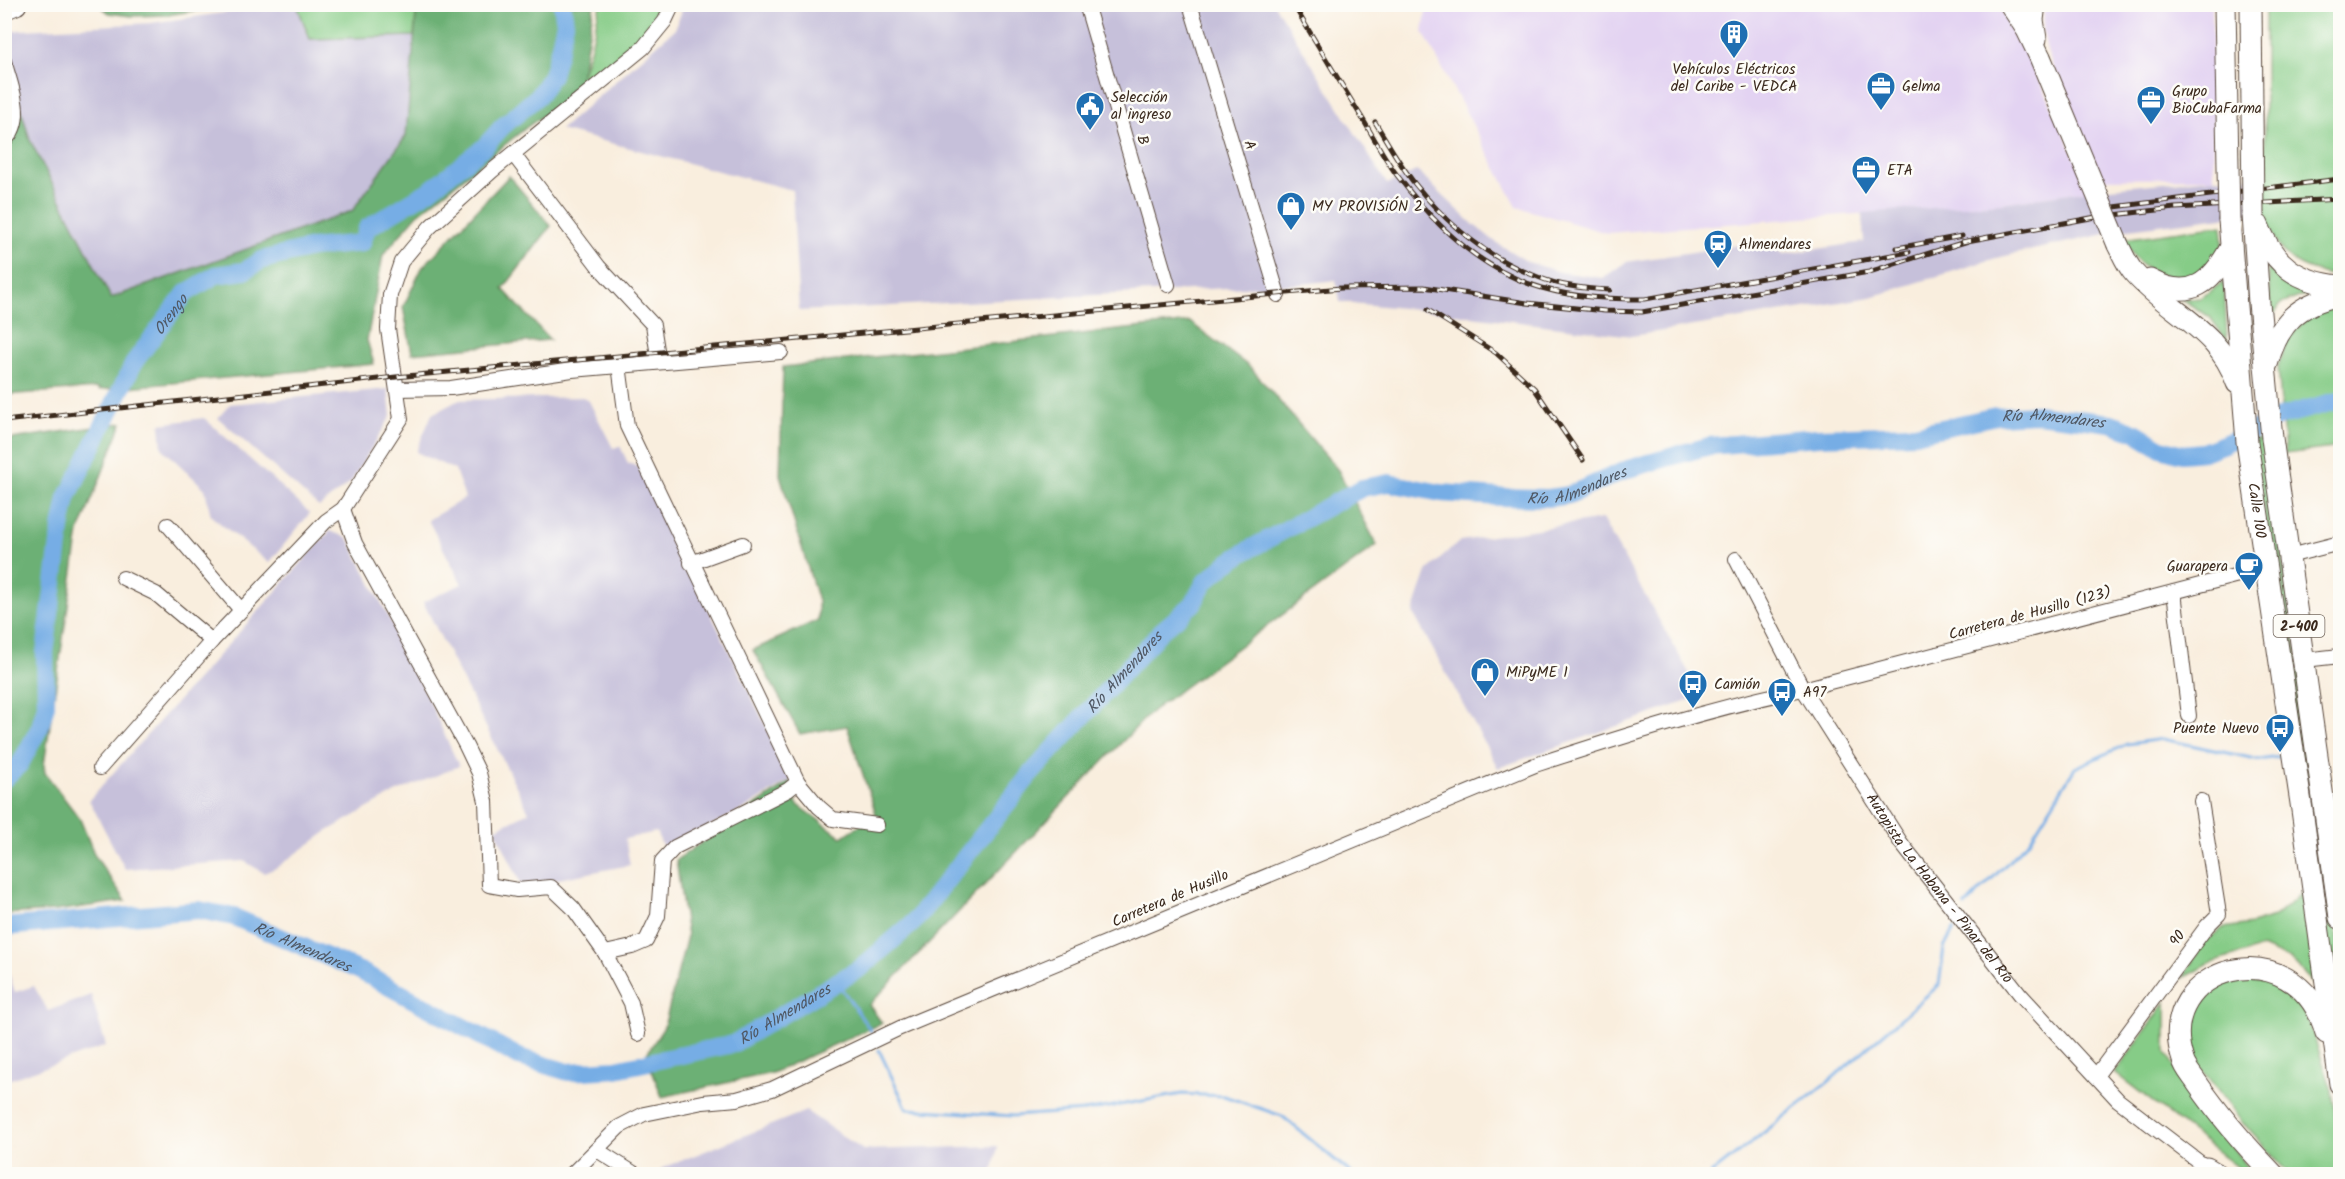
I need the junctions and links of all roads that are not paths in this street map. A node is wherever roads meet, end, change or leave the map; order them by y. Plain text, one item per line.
1 (16, 4) edge
2 (672, 4) edge
3 (1086, 4) edge
4 (1190, 4) edge
5 (2010, 4) edge
6 (2034, 4) edge
7 (2225, 4) edge
8 (2251, 4) edge
9 (4, 9) edge
10 (2040, 57) junction
11 (4, 62) edge
12 (4, 141) edge
13 (513, 154) junction
14 (2253, 215) junction
15 (2118, 245) junction
16 (2230, 247) junction
17 (1168, 285) dead end
18 (2340, 286) edge
19 (1278, 295) dead end
20 (2340, 295) edge
21 (781, 352) dead end
22 (658, 362) junction
23 (619, 365) junction
24 (2266, 380) junction
25 (397, 389) junction
26 (2242, 398) junction
27 (343, 509) junction
28 (168, 525) dead end
29 (2340, 543) edge
30 (743, 544) dead end
31 (2289, 556) junction
32 (1736, 559) dead end
33 (691, 563) junction
34 (2265, 568) junction
35 (123, 578) dead end
36 (2174, 592) junction
37 (241, 610) junction
38 (212, 640) junction
39 (2340, 656) edge
40 (2304, 660) junction
41 (1803, 689) junction
42 (2189, 716) dead end
43 (100, 768) dead end
44 (798, 782) junction
45 (2201, 801) dead end
46 (2325, 814) junction
47 (877, 825) dead end
48 (2340, 850) edge
49 (2340, 918) edge
50 (605, 953) junction
51 (638, 1034) dead end
52 (2096, 1076) junction
53 (2340, 1085) edge
54 (597, 1150) junction
55 (2212, 1172) edge
56 (572, 1174) edge
57 (634, 1174) edge
58 (2273, 1174) edge

1 - 9 highway
2 - 13 street
3 - 17 street, B
4 - 19 street, A
5 - 10 highway
6 - 10 highway
7 - 16 highway, Calle 100 / 2-400, bridge
8 - 14 highway, Calle 100 / 2-400, bridge
10 - 15 highway, bridge
11 - 12 street
13 - 22 street
13 - 25 street
14 - 18 highway
14 - 24 highway, Calle 100 / 2-400
15 - 16 highway
15 - 26 highway
16 - 26 highway, Calle 100 / 2-400
20 - 24 highway
21 - 22 street
22 - 23 street
23 - 25 street
23 - 33 street
24 - 31 highway, Calle 100 / 2-400
25 - 27 street
26 - 34 highway, Calle 100 / 2-400
27 - 37 street
27 - 50 street
28 - 37 street
29 - 31 street
30 - 33 street
31 - 40 highway, Calle 100 / 2-400
32 - 41 street, Autopista La Habana - Pinar del Río
33 - 44 street
34 - 36 street, Carretera de Husillo (123)
34 - 53 highway, Calle 100 / 2-400
35 - 38 street
36 - 41 street, Carretera de Husillo (123)
36 - 42 street
37 - 38 street
38 - 43 street
39 - 40 street
40 - 46 highway, Calle 100 / 2-400
41 - 52 street, Autopista La Habana - Pinar del Río
41 - 54 street, Carretera de Husillo
44 - 47 street
44 - 50 street
45 - 52 street, 90
46 - 48 highway
46 - 49 highway, Calle 100 / 2-400
50 - 51 street
52 - 55 street, Autopista La Habana - Pinar del Río
53 - 58 highway
54 - 56 street, Carretera de Husillo
54 - 57 street

